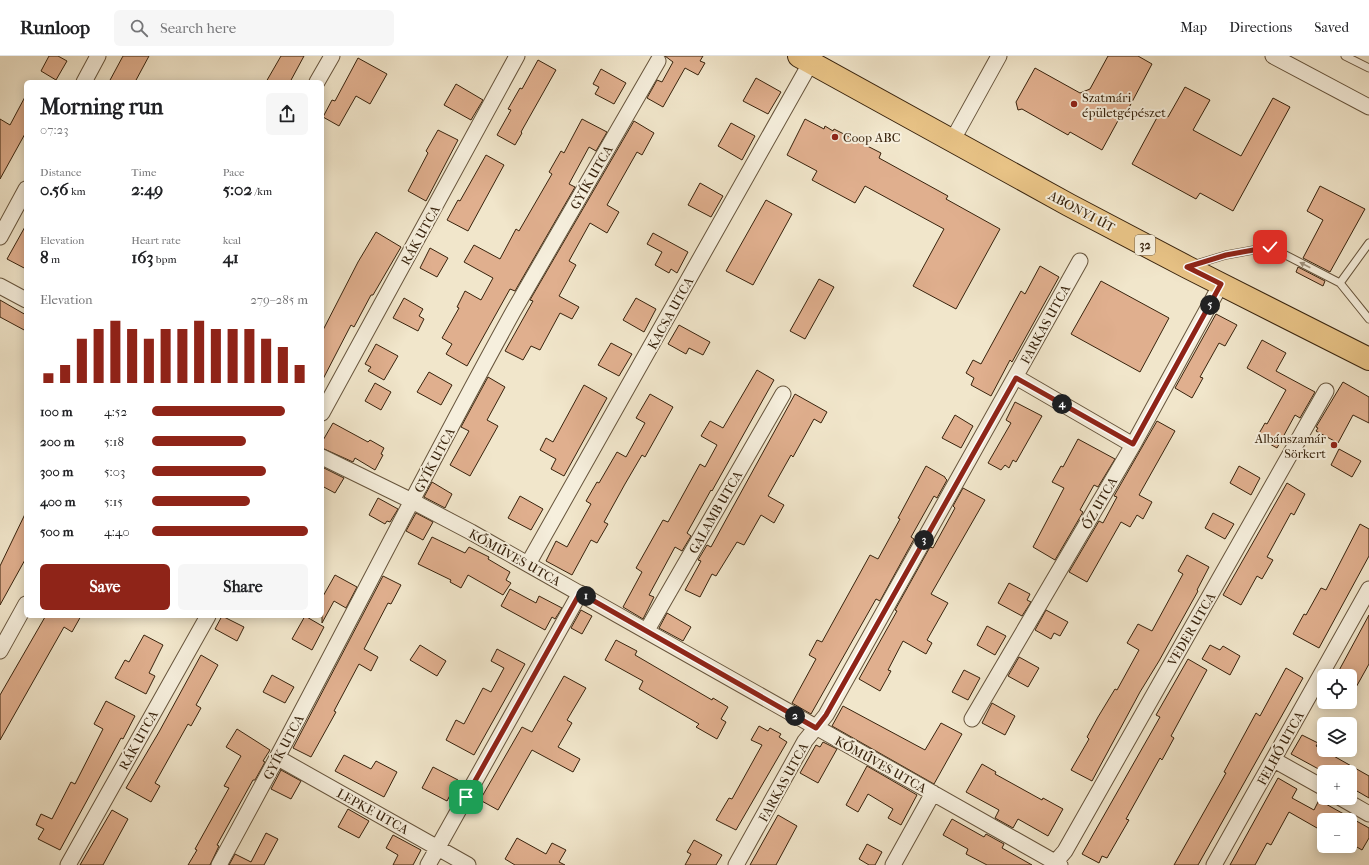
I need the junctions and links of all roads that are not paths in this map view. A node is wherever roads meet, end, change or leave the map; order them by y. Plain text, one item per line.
1 (98, 56) edge
2 (332, 56) edge
3 (518, 56) edge
4 (999, 56) edge
5 (1273, 56) edge
6 (1345, 56) edge
7 (805, 59) edge
8 (658, 61) dead end
9 (1369, 68) edge
10 (85, 80) edge
11 (318, 80) edge
12 (1369, 107) edge
13 (952, 141) junction
14 (24, 193) edge
15 (0, 237) edge
16 (1369, 243) edge
17 (1080, 261) dead end
18 (1187, 267) junction
19 (1340, 283) junction
20 (1221, 284) junction
21 (0, 286) edge
22 (24, 299) edge
23 (1369, 319) edge
24 (1369, 359) edge
25 (1016, 378) junction
26 (1326, 391) dead end
27 (783, 394) dead end
28 (324, 409) edge
29 (1133, 444) junction
30 (324, 458) edge
31 (412, 501) junction
32 (528, 564) junction
33 (1369, 589) edge
34 (580, 593) junction
35 (24, 608) edge
36 (207, 618) edge
37 (647, 630) junction
38 (0, 651) edge
39 (972, 719) dead end
40 (816, 728) junction
41 (278, 758) junction
42 (1274, 760) junction
43 (1317, 784) edge
44 (933, 792) junction
45 (1354, 805) edge
46 (1369, 814) edge
47 (438, 848) junction
48 (1056, 864) edge
49 (68, 865) edge
50 (219, 865) edge
51 (428, 865) edge
52 (468, 865) edge
53 (736, 865) edge
54 (893, 865) edge
55 (1214, 865) edge

1 - 10 street
2 - 11 street
3 - 28 street, RÁK UTCA
4 - 13 street
5 - 12 street
6 - 9 lane
7 - 13 main road, ABONYI ÚT / 32
7 - 32 street, KACSA UTCA
8 - 31 street, GYÍK UTCA
13 - 18 main road, ABONYI ÚT / 32
14 - 15 street
16 - 19 lane
17 - 25 street, FARKAS UTCA
19 -> 18 lane
18 - 20 main road, ABONYI ÚT / 32
19 - 23 lane
20 - 24 main road, ABONYI ÚT / 32
20 - 29 street, ŐZ UTCA
21 - 22 street
25 - 29 street
25 - 40 street, FARKAS UTCA
26 - 48 street, VEDER UTCA
27 - 37 street, GALAMB UTCA
29 - 39 street, ŐZ UTCA
30 - 31 street, KŐMŰVES UTCA
31 - 32 street, KŐMŰVES UTCA
31 - 41 street, GYÍK UTCA
32 - 34 street, KŐMŰVES UTCA
33 - 42 street, FELHŐ UTCA
34 - 37 street, KŐMŰVES UTCA
34 - 47 street
35 - 38 street
36 - 49 street, RÁK UTCA
37 - 40 street, KŐMŰVES UTCA
40 - 44 street, KŐMŰVES UTCA
40 - 53 street, FARKAS UTCA
41 - 47 street, LEPKE UTCA
41 - 50 street, GYÍK UTCA
42 - 43 street
42 - 55 street, FELHŐ UTCA
44 - 48 street, KŐMŰVES UTCA
44 - 54 street
45 - 46 street
47 - 51 street
47 - 52 street, LEPKE UTCA

